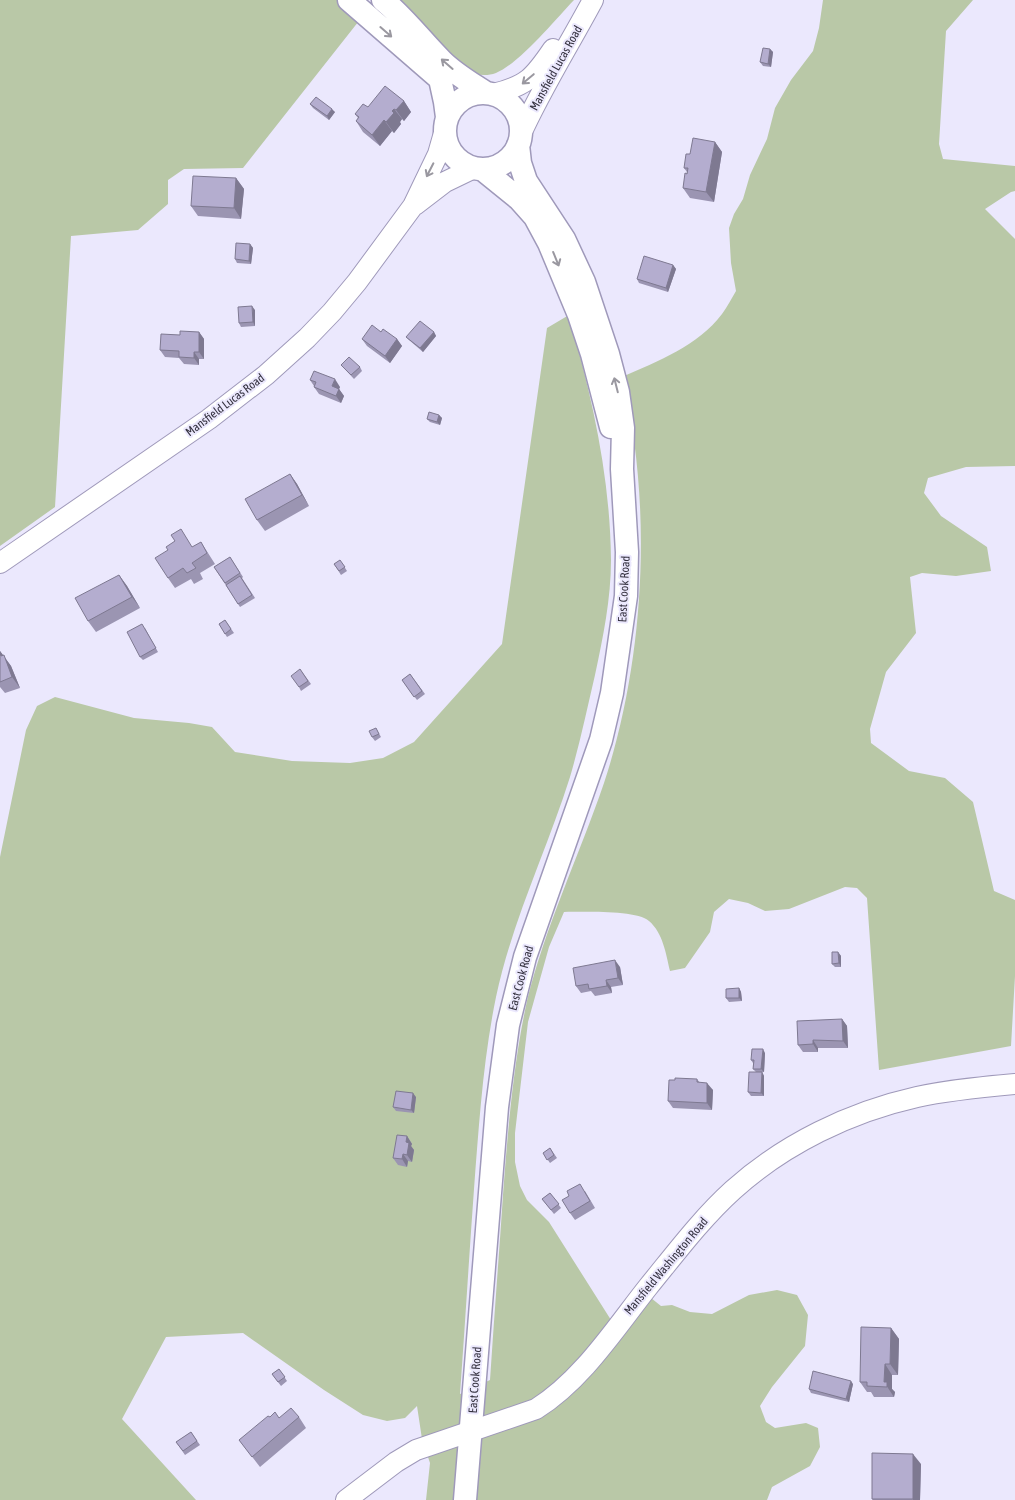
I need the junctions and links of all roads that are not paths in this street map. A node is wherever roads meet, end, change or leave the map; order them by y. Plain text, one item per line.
1 (349, 0) edge
2 (383, 0) edge
3 (592, 0) edge
4 (490, 93) junction
5 (446, 125) junction
6 (519, 140) junction
7 (478, 168) junction
8 (413, 206) junction
9 (622, 468) junction
10 (0, 563) edge
11 (1015, 1084) edge
12 (471, 1433) junction
13 (346, 1500) edge
14 (466, 1500) edge

1 -> 5 main road
4 -> 2 main road
3 -> 4 street, Mansfield Lucas Road
3 - 6 street, Mansfield Lucas Road
4 - 5 main road
4 - 6 main road
5 - 7 main road
5 -> 8 street, Mansfield Lucas Road
6 - 7 main road
9 -> 6 main road, East Cook Road
7 - 8 street, Mansfield Lucas Road
7 -> 9 main road, East Cook Road
8 - 10 street, Mansfield Lucas Road
9 - 12 main road, East Cook Road
11 - 12 street, Mansfield Washington Road
12 - 13 street, Mansfield Washington Road
12 - 14 main road, East Cook Road

